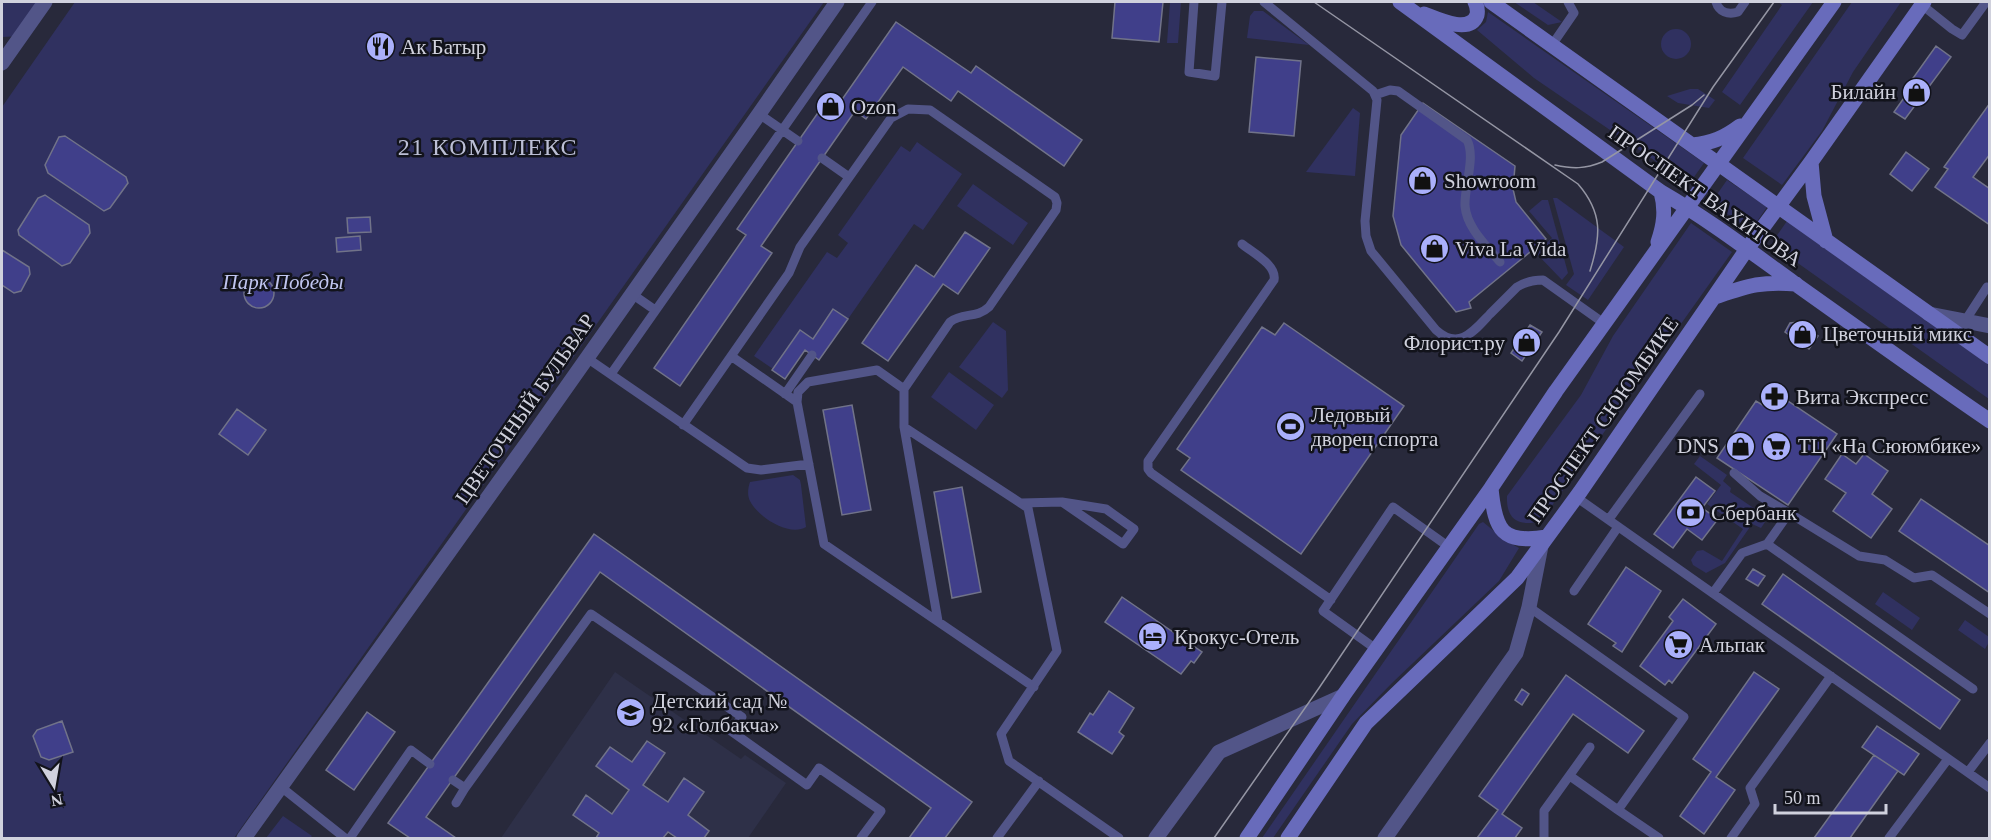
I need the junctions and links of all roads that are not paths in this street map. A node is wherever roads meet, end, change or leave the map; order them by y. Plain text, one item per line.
1 (45, 2) edge
2 (837, 2) edge
3 (872, 2) edge
4 (1194, 2) edge
5 (1222, 2) edge
6 (1264, 2) edge
7 (1400, 2) edge
8 (1475, 2) edge
9 (1491, 2) edge
10 (1568, 2) edge
11 (1716, 2) edge
12 (1745, 2) edge
13 (1834, 2) edge
14 (1986, 2) edge
15 (1920, 5) edge
16 (1413, 11) junction
17 (1552, 45) junction
18 (2, 63) edge
19 (1375, 95) junction
20 (759, 114) junction
21 (1749, 119) junction
22 (782, 130) junction
23 (798, 141) dead end
24 (1692, 145) junction
25 (822, 158) dead end
26 (1811, 162) junction
27 (1718, 164) junction
28 (849, 177) junction
29 (1661, 192) junction
30 (1778, 207) junction
31 (1688, 208) junction
32 (1826, 242) junction
33 (1242, 244) dead end
34 (1747, 249) junction
35 (1652, 255) junction
36 (1500, 262) dead end
37 (1796, 284) junction
38 (1989, 287) edge
39 (632, 294) junction
40 (1715, 297) junction
41 (655, 310) junction
42 (1929, 314) junction
43 (1965, 321) junction
44 (1605, 324) junction
45 (1989, 326) edge
46 (731, 356) junction
47 (812, 356) dead end
48 (1989, 357) edge
49 (587, 358) junction
50 (611, 374) junction
51 (904, 389) junction
52 (786, 394) junction
53 (1700, 394) dead end
54 (797, 402) junction
55 (1989, 421) edge
56 (683, 425) junction
57 (904, 427) junction
58 (809, 464) junction
59 (1734, 473) dead end
60 (1491, 488) junction
61 (1576, 497) junction
62 (1062, 502) junction
63 (1021, 503) junction
64 (1789, 513) junction
65 (1609, 519) junction
66 (1618, 527) junction
67 (1544, 542) junction
68 (1767, 544) junction
69 (1449, 547) junction
70 (1574, 591) dead end
71 (1713, 593) junction
72 (1331, 600) junction
73 (1529, 607) junction
74 (1989, 614) edge
75 (938, 621) junction
76 (1376, 649) junction
77 (1831, 676) junction
78 (1034, 687) junction
79 (1973, 688) dead end
80 (1343, 696) junction
81 (1989, 743) edge
82 (1590, 747) dead end
83 (1948, 759) junction
84 (430, 764) dead end
85 (1968, 772) junction
86 (1569, 776) junction
87 (453, 780) dead end
88 (1039, 781) junction
89 (281, 787) junction
90 (465, 788) junction
91 (1989, 788) edge
92 (456, 802) dead end
93 (1618, 810) junction
94 (244, 838) edge
95 (345, 838) edge
96 (350, 838) edge
97 (861, 838) edge
98 (997, 838) edge
99 (1119, 838) edge
100 (1156, 838) edge
101 (1247, 838) edge
102 (1288, 838) edge
103 (1385, 838) edge
104 (1544, 838) edge
105 (1659, 838) edge
106 (1731, 838) edge
107 (1889, 838) edge

1 - 18 street
2 - 20 street, ЦВЕТОЧНЫЙ БУЛЬВАР
3 - 22 lane
4 - 5 lane
6 - 19 lane
7 - 16 main road, ПРОСПЕКТ ВАХИТОВА
8 - 16 main road
9 - 17 main road, ПРОСПЕКТ ВАХИТОВА
10 - 17 lane
11 - 12 lane
13 - 21 main road
14 - 15 lane
15 - 26 main road, ПРОСПЕКТ СЮЮМБИКЕ
16 - 29 main road, ПРОСПЕКТ ВАХИТОВА
17 - 24 main road, ПРОСПЕКТ ВАХИТОВА
19 - 36 lane
19 - 44 lane
20 - 22 lane
20 - 39 street, ЦВЕТОЧНЫЙ БУЛЬВАР
21 - 24 main road
21 - 27 main road
22 - 23 lane
22 - 41 lane
24 - 27 main road, ПРОСПЕКТ ВАХИТОВА
25 - 28 lane
26 - 30 main road, ПРОСПЕКТ СЮЮМБИКЕ
26 - 32 main road
27 - 30 main road, ПРОСПЕКТ ВАХИТОВА
27 - 31 main road
28 - 46 lane
28 - 51 lane
29 - 31 main road, ПРОСПЕКТ ВАХИТОВА
29 - 35 main road
30 - 32 main road, ПРОСПЕКТ ВАХИТОВА
30 - 34 main road, ПРОСПЕКТ СЮЮМБИКЕ
31 - 34 main road, ПРОСПЕКТ ВАХИТОВА
31 - 35 main road
32 - 42 main road, ПРОСПЕКТ ВАХИТОВА
33 - 72 lane
34 - 37 main road, ПРОСПЕКТ ВАХИТОВА
34 - 40 main road, ПРОСПЕКТ СЮЮМБИКЕ
35 - 44 main road
37 - 40 main road
37 - 55 main road, ПРОСПЕКТ ВАХИТОВА
38 - 43 lane
39 - 41 lane
39 - 49 street, ЦВЕТОЧНЫЙ БУЛЬВАР
40 - 61 main road, ПРОСПЕКТ СЮЮМБИКЕ
41 - 50 lane
42 - 43 street
42 - 48 main road, ПРОСПЕКТ ВАХИТОВА
43 - 45 street
44 - 60 main road
46 - 52 lane
46 - 56 lane
47 - 52 lane
49 - 50 lane
49 - 89 street, ЦВЕТОЧНЫЙ БУЛЬВАР
50 - 56 lane
51 - 54 lane
51 - 57 lane
52 - 54 lane
53 - 65 lane
54 - 58 lane
56 - 58 lane
57 - 63 lane
57 - 75 lane
58 - 75 lane
59 - 64 lane
60 - 67 main road
60 - 69 main road
61 - 65 lane
61 - 67 main road, ПРОСПЕКТ СЮЮМБИКЕ
62 - 62 lane
62 - 63 lane
63 - 78 lane
64 - 68 lane
64 - 74 lane
65 - 66 lane
66 - 70 lane
66 - 71 lane
67 - 73 street
67 - 102 main road, ПРОСПЕКТ СЮЮМБИКЕ
68 - 71 lane
68 - 79 lane
69 - 72 lane
69 - 76 main road
71 - 77 lane
72 - 76 lane
73 - 93 lane
73 - 103 street
75 - 78 lane
76 - 80 main road
77 - 83 lane
77 - 106 lane
78 - 88 lane
80 - 100 street
80 - 101 main road
81 - 85 lane
82 - 86 lane
83 - 85 lane
83 - 107 lane
84 - 96 lane
85 - 91 lane
86 - 93 lane
86 - 104 lane
87 - 90 lane
88 - 98 lane
88 - 99 lane
89 - 94 street, ЦВЕТОЧНЫЙ БУЛЬВАР
89 - 95 lane
90 - 92 lane
90 - 97 lane
93 - 105 lane

